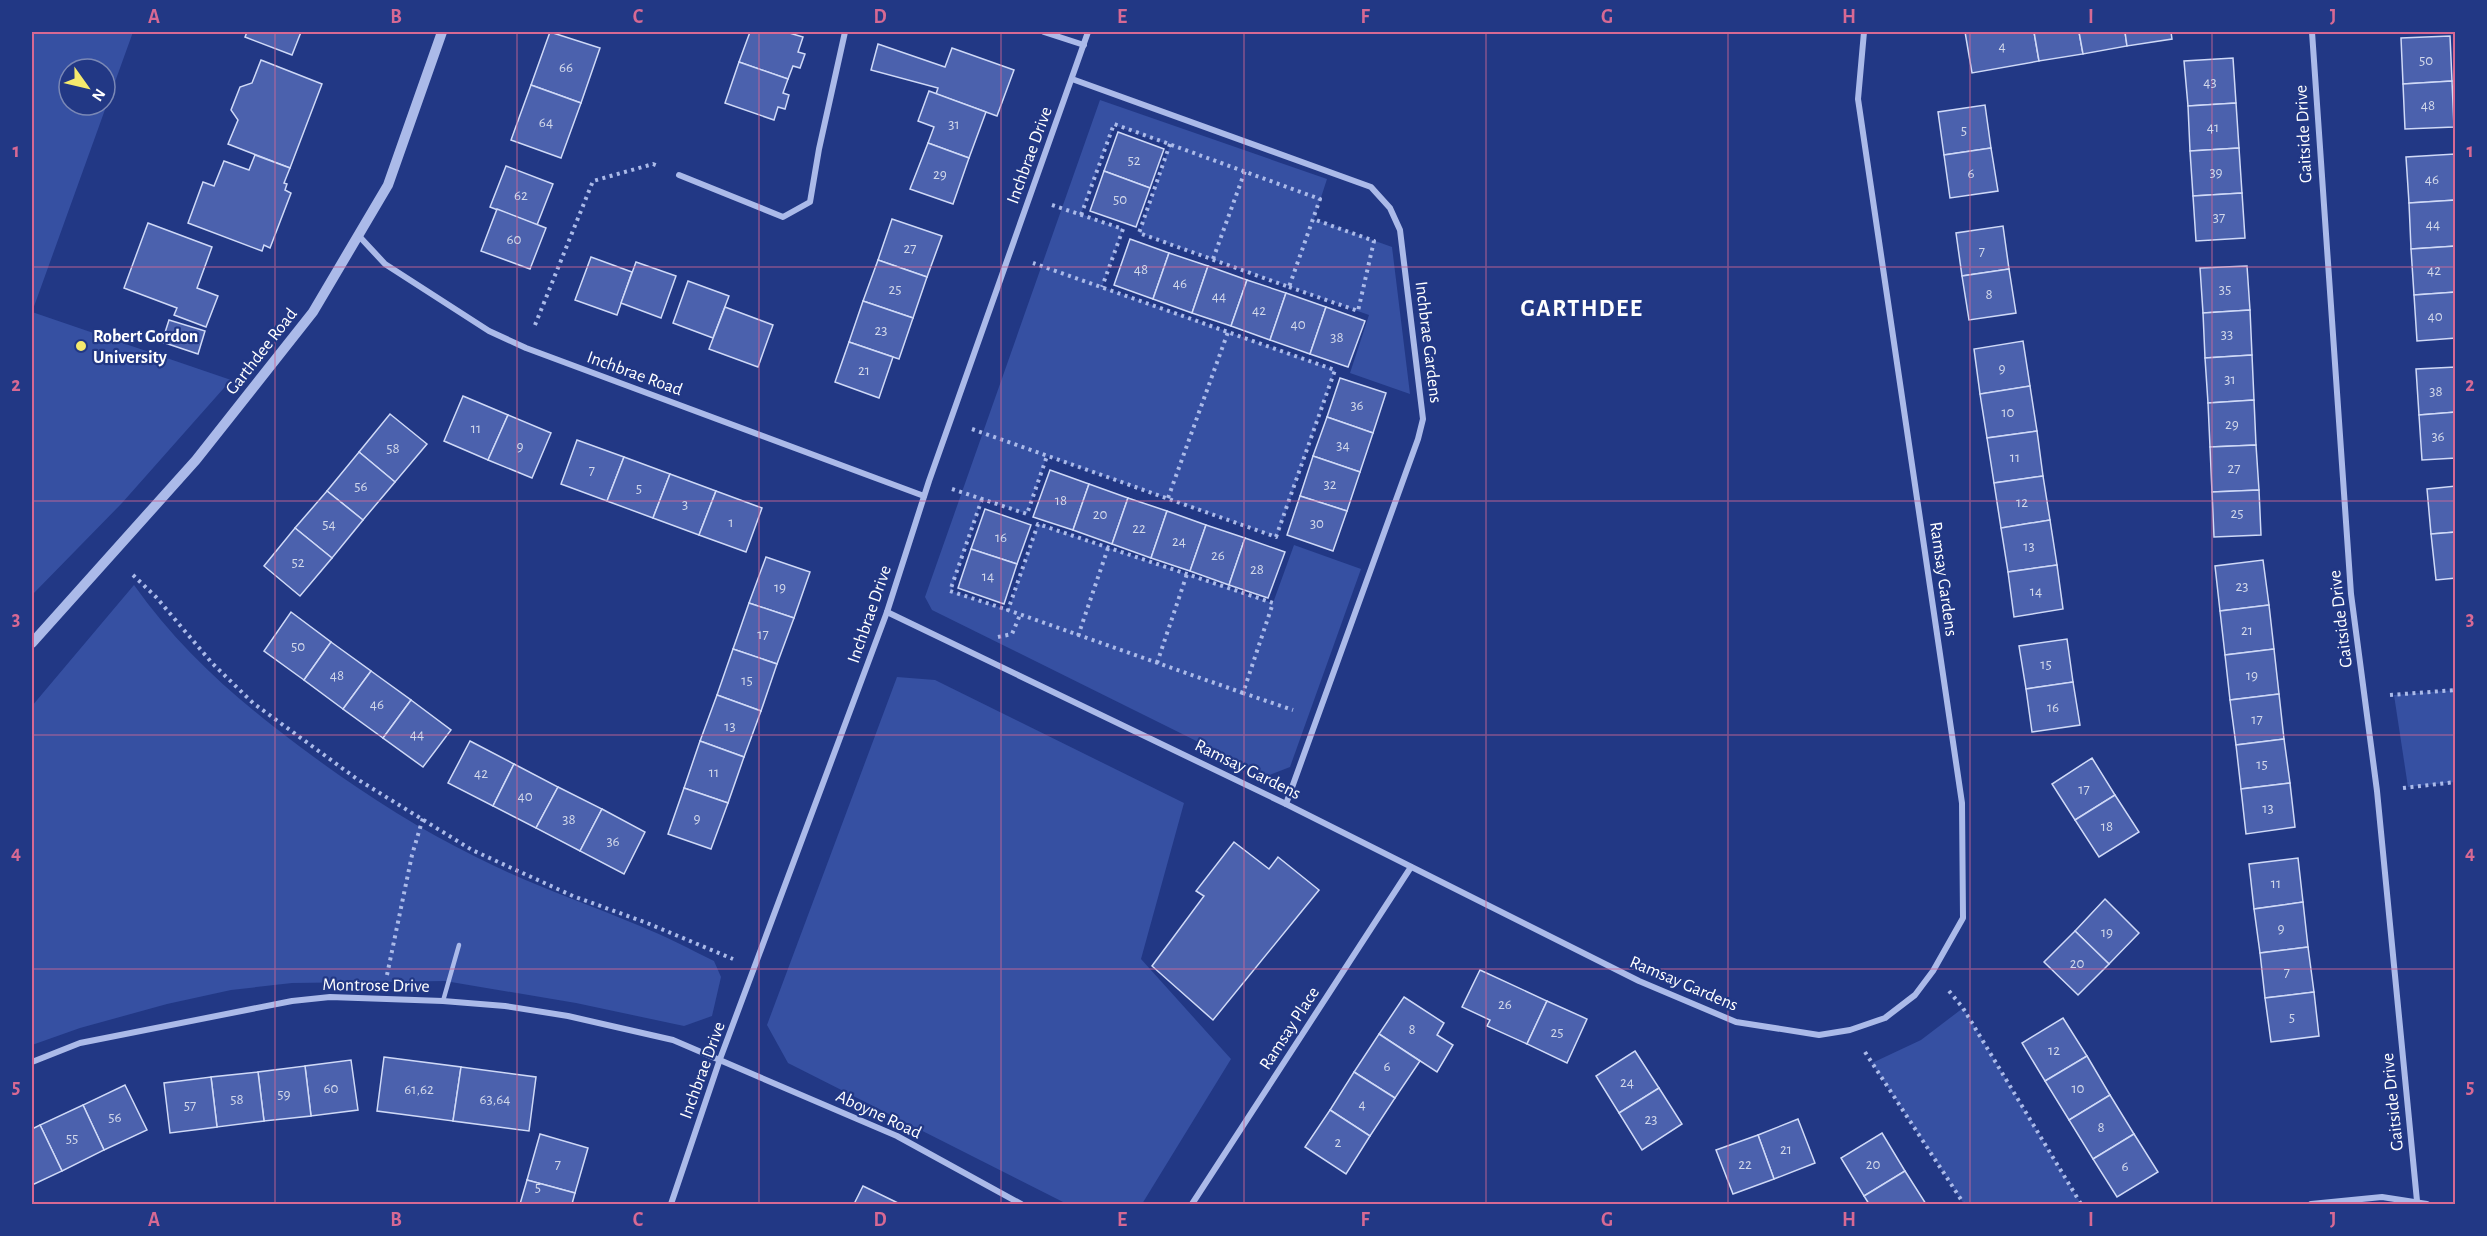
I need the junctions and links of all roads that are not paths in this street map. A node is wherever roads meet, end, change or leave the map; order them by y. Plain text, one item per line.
1 (442, 32) edge
2 (845, 32) edge
3 (1044, 32) edge
4 (1088, 32) edge
5 (1864, 32) edge
6 (2312, 32) edge
7 (1083, 45) junction
8 (1072, 79) junction
9 (679, 175) road end
10 (358, 236) junction
11 (924, 496) junction
12 (888, 612) junction
13 (32, 644) edge
14 (1286, 804) junction
15 (1411, 867) junction
16 (459, 945) dead end
17 (443, 1001) junction
18 (720, 1059) junction
19 (32, 1062) edge
20 (2417, 1201) junction
21 (671, 1204) edge
22 (1021, 1204) edge
23 (1192, 1204) edge
24 (2311, 1204) edge
25 (2427, 1204) edge

1 - 10 street, Garthdee Road
2 - 9 street
3 - 7 street
4 - 7 street, Inchbrae Drive
5 - 15 street, Ramsay Gardens
6 - 20 street, Gaitside Drive
7 - 8 street, Inchbrae Drive
8 - 11 street, Inchbrae Drive
8 - 14 street, Inchbrae Gardens
10 - 11 street, Inchbrae Road
10 - 13 street, Garthdee Road
11 - 12 street, Inchbrae Drive
12 - 14 street, Ramsay Gardens
12 - 18 street, Inchbrae Drive
14 - 15 street, Ramsay Gardens
15 - 23 street, Ramsay Place
16 - 17 lane
17 - 18 street, Montrose Drive
17 - 19 street, Montrose Drive
18 - 21 street, Inchbrae Drive
18 - 22 street, Aboyne Road
20 - 24 street
20 - 25 street

